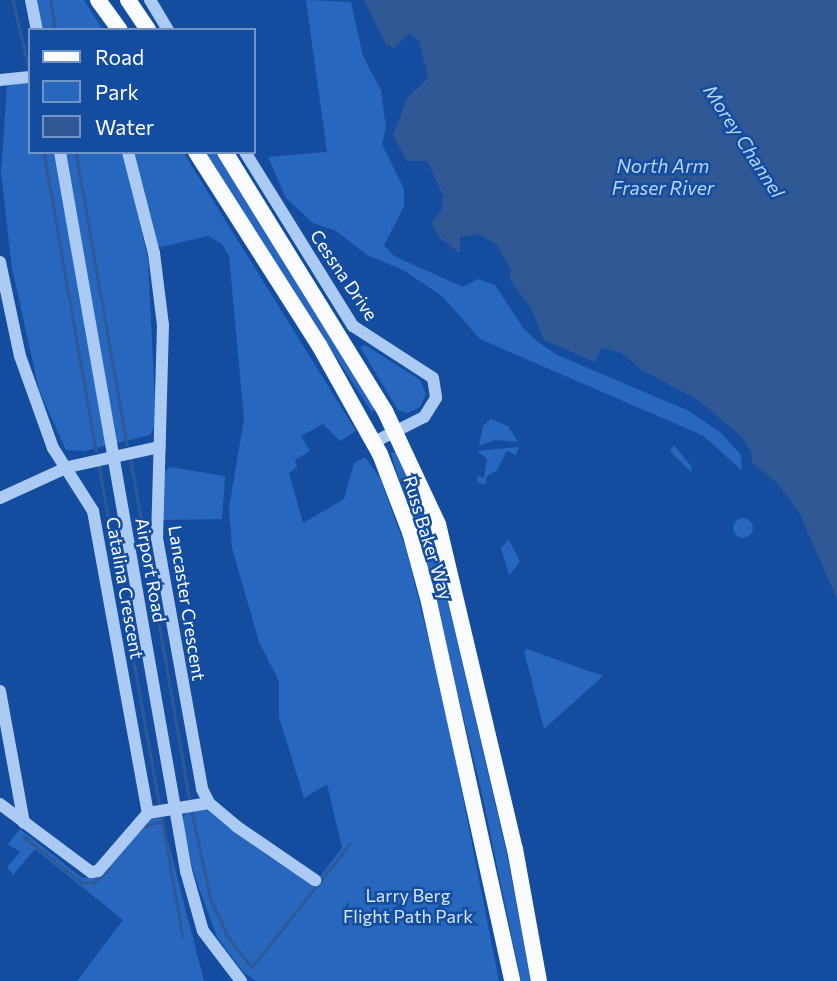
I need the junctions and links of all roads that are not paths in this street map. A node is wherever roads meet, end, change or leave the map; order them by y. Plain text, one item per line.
1 (31, 0) edge
2 (128, 0) edge
3 (150, 0) edge
4 (101, 4) edge
5 (37, 28) edge
6 (107, 28) edge
7 (119, 28) edge
8 (136, 28) edge
9 (147, 28) edge
10 (167, 28) edge
11 (28, 77) edge
12 (0, 80) edge
13 (60, 154) edge
14 (128, 154) edge
15 (196, 154) edge
16 (226, 154) edge
17 (246, 154) edge
18 (0, 262) edge
19 (1, 277) edge
20 (396, 431) junction
21 (374, 442) junction
22 (160, 447) junction
23 (114, 456) junction
24 (68, 467) junction
25 (0, 498) edge
26 (0, 691) edge
27 (209, 803) junction
28 (0, 804) edge
29 (175, 808) junction
30 (148, 813) junction
31 (23, 823) junction
32 (315, 880) dead end
33 (241, 981) edge
34 (512, 981) edge
35 (539, 981) edge

1 - 5 street
2 - 8 main road
2 - 9 main road
3 - 10 street
4 - 6 main road
4 - 7 main road
11 - 12 street
13 - 23 street, Airport Road
14 - 22 street, Lancaster Crescent
15 - 21 main road, Russ Baker Way
16 - 20 main road, Russ Baker Way
17 - 20 street, Cessna Drive
18 - 19 street, Catalina Crescent
19 - 24 street, Catalina Crescent
20 - 21 street, Cessna Drive
20 - 35 main road, Russ Baker Way
21 - 34 main road, Russ Baker Way
22 - 23 street
22 - 27 street, Lancaster Crescent
23 - 24 street
23 - 29 street, Airport Road
24 - 25 street
24 - 30 street, Catalina Crescent
26 - 31 street
27 - 29 street
27 - 32 street
28 - 31 street
29 - 30 street
29 - 33 street, Airport Road
30 - 31 street

